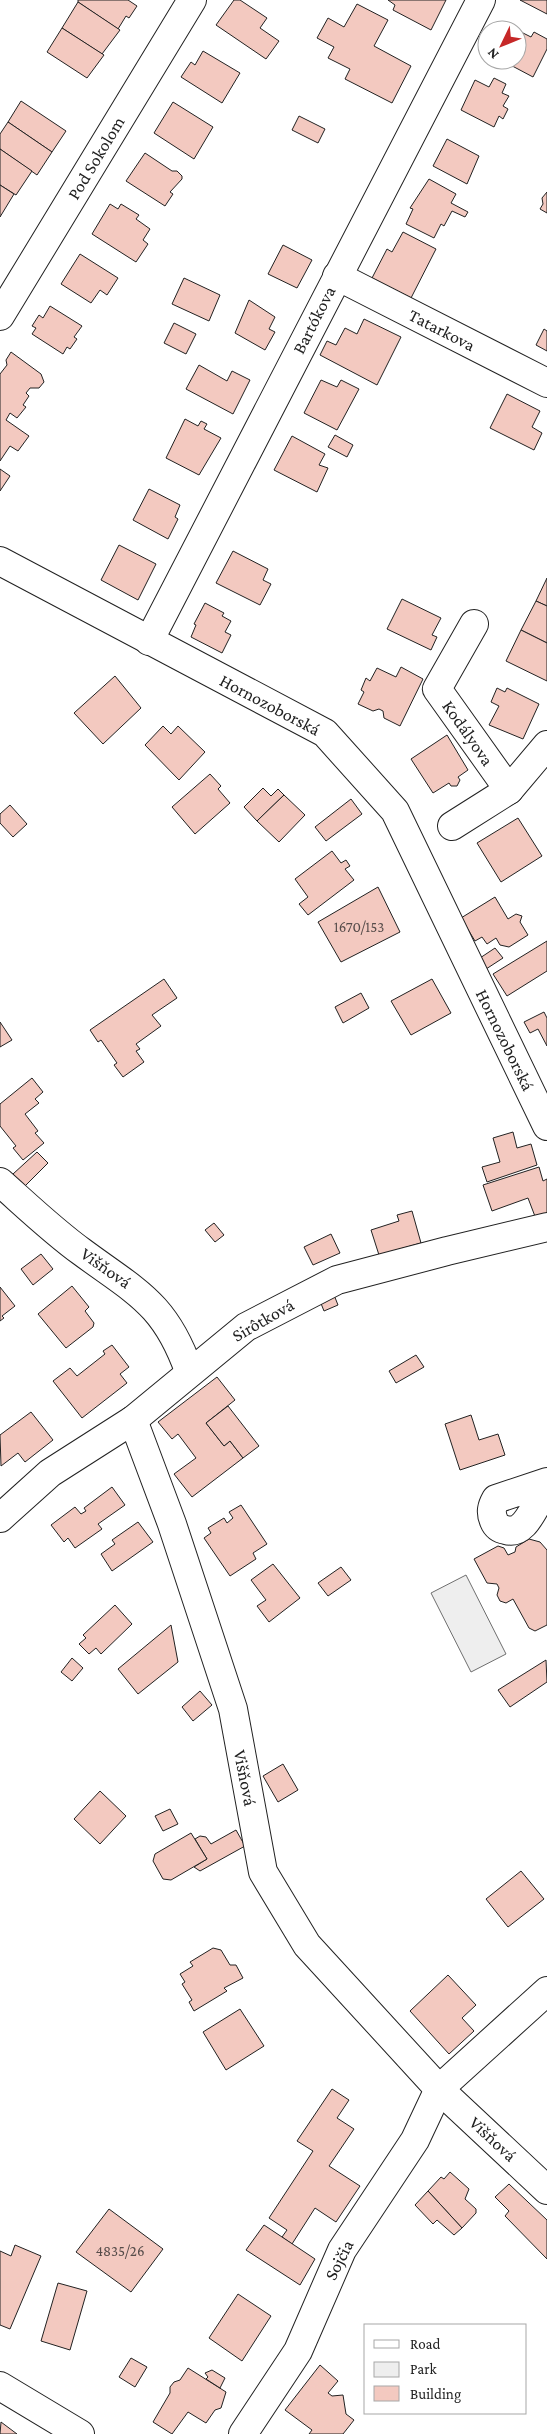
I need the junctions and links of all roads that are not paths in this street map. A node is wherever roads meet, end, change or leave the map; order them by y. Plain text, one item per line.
1 (192, 0) edge
2 (481, 0) edge
3 (337, 276) junction
4 (0, 316) edge
5 (547, 382) edge
6 (0, 561) edge
7 (474, 624) dead end
8 (149, 641) junction
9 (547, 746) edge
10 (509, 790) junction
11 (452, 826) dead end
12 (547, 1126) edge
13 (0, 1182) edge
14 (547, 1227) edge
15 (189, 1371) junction
16 (133, 1420) junction
17 (547, 1482) edge
18 (547, 1489) edge
19 (0, 1518) edge
20 (547, 1991) edge
21 (439, 2088) junction
22 (547, 2190) edge
23 (0, 2386) edge
24 (80, 2434) edge
25 (243, 2434) edge

1 - 4 street, Pod Sokolom
2 - 3 street, Bartókova
3 - 5 street, Tatarkova
3 - 8 street, Bartókova
6 - 8 street, Hornozoborská
7 - 10 street, Kodályova
8 - 12 street, Hornozoborská
9 - 10 street
10 - 11 street
13 - 15 street, Višňová
14 - 15 street, Sirôtková
15 - 16 street, Sirôtková
16 - 19 street, Sirôtková
16 - 21 street, Višňová
17 - 18 street
20 - 21 street
21 - 22 street, Višňová
21 - 25 street, Sojčia
23 - 24 street

